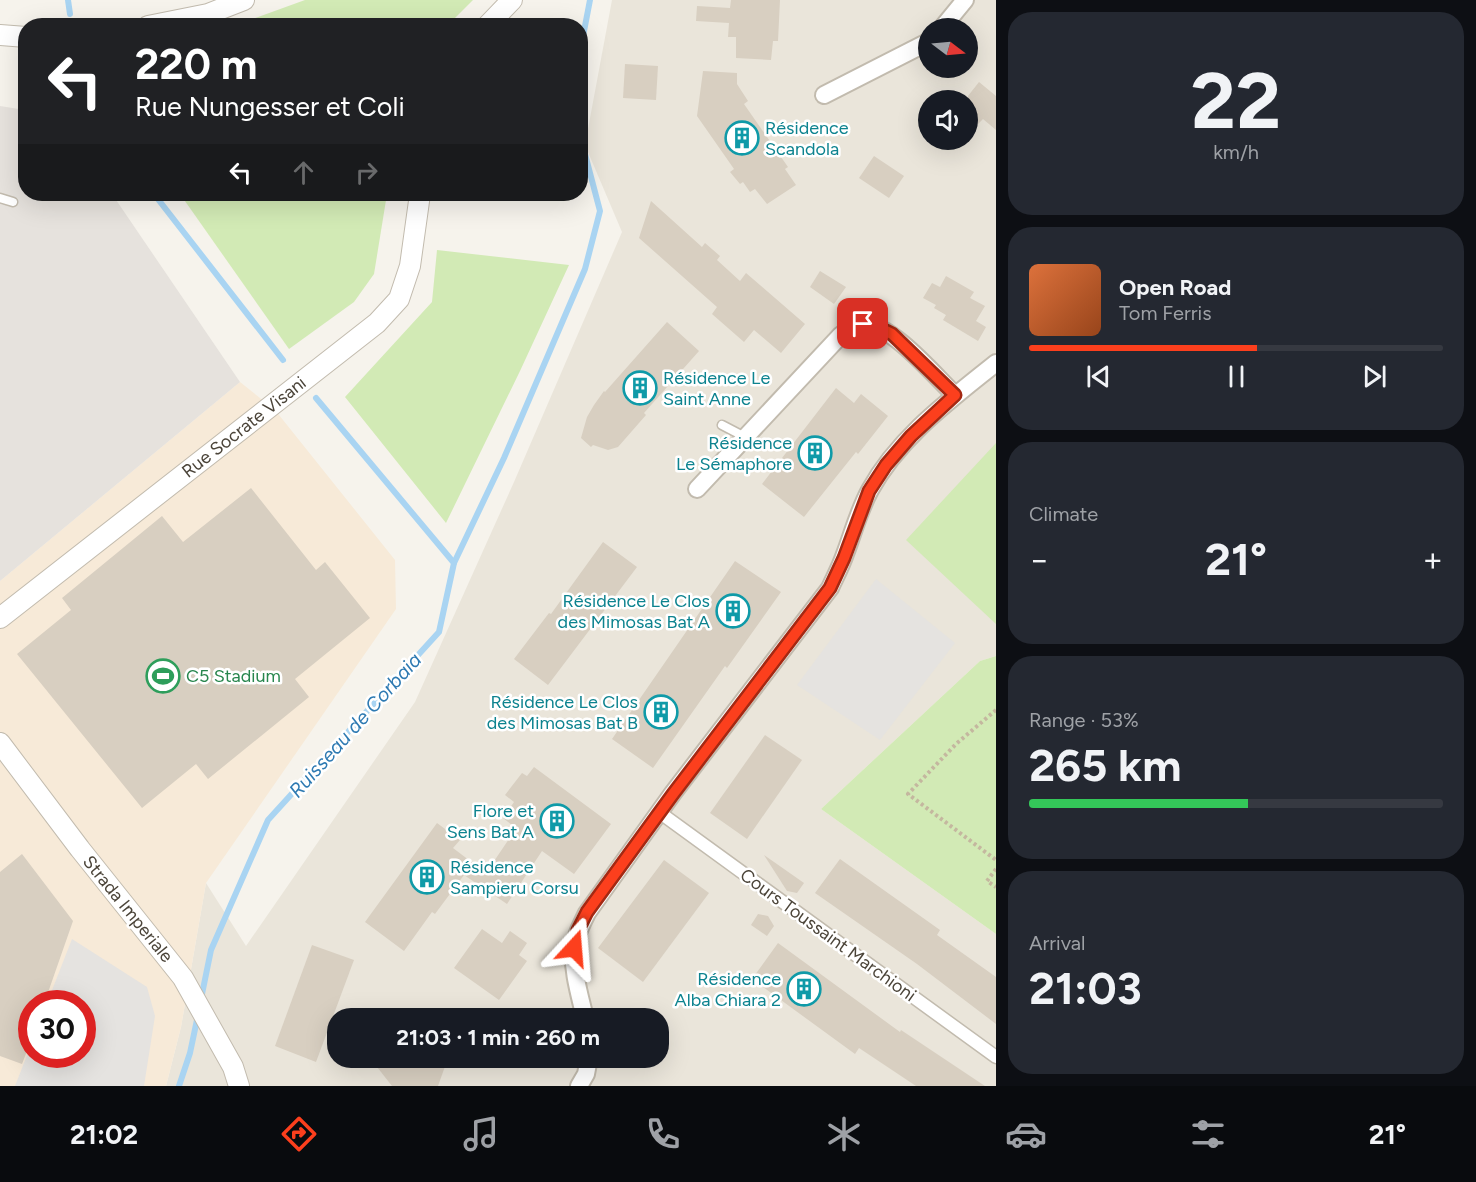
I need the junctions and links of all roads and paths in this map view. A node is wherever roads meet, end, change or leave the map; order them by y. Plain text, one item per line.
1 (244, 0) edge
2 (512, 0) edge
3 (965, 0) edge
4 (192, 18) edge
5 (495, 18) edge
6 (950, 18) edge
7 (0, 35) edge
8 (18, 36) edge
9 (918, 47) edge
10 (824, 95) dead end
11 (0, 198) edge
12 (419, 201) edge
13 (13, 202) dead end
14 (996, 363) edge
15 (955, 395) junction
16 (722, 425) dead end
17 (745, 437) junction
18 (697, 489) dead end
19 (0, 618) edge
20 (996, 710) edge
21 (0, 743) edge
22 (659, 812) junction
23 (996, 861) edge
24 (996, 869) edge
25 (996, 887) edge
26 (583, 1008) edge
27 (996, 1057) edge
28 (587, 1068) edge
29 (236, 1077) edge
30 (579, 1086) edge

1 - 4 street
2 - 5 street
3 - 6 street
7 - 8 street
9 - 10 street
11 - 13 lane
12 - 19 street, Rue Socrate Visani
14 - 15 street
15 - 17 street
15 - 22 street
16 - 17 lane
17 - 18 street
20 - 23 path
21 - 29 street, Strada Imperiale
22 - 26 street
22 - 27 street, Cours Toussaint Marchioni
24 - 25 path
28 - 30 street

